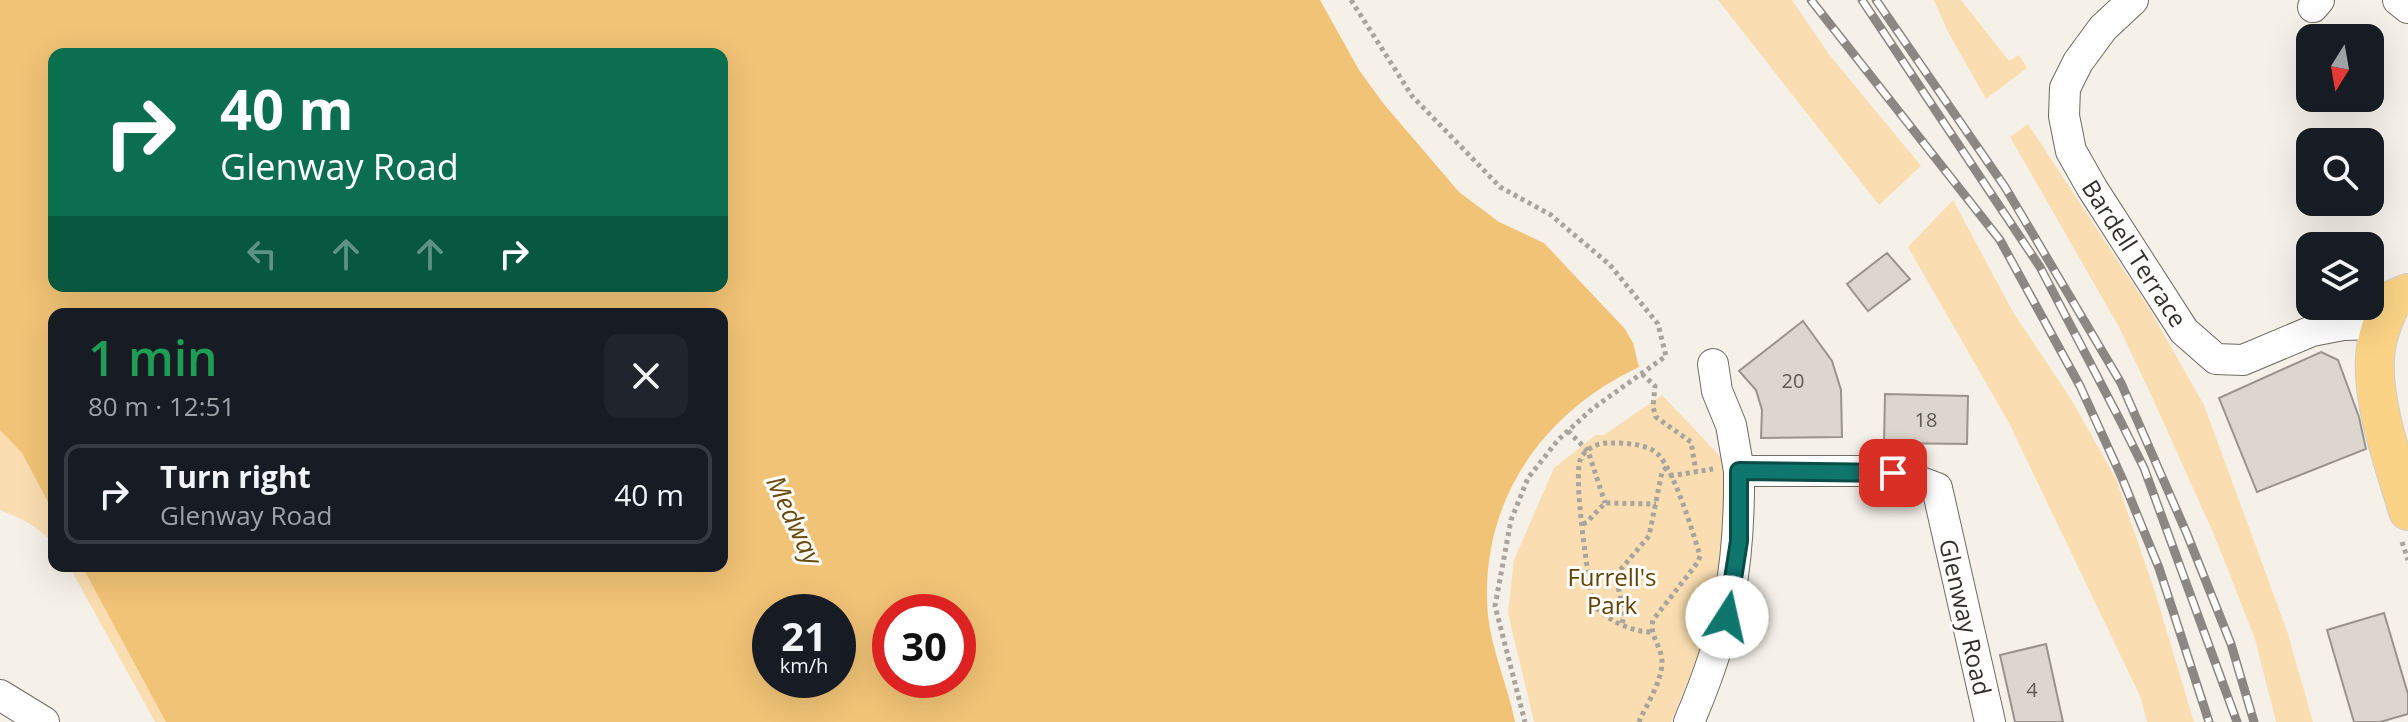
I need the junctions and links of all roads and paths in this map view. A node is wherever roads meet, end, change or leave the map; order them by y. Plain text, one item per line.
1 (1351, 0) edge
2 (2133, 0) edge
3 (2398, 0) edge
4 (2408, 8) edge
5 (2408, 293) edge
6 (2381, 324) junction
7 (1713, 364) dead end
8 (1642, 374) junction
9 (1568, 431) junction
10 (1588, 451) junction
11 (1667, 467) junction
12 (1731, 469) junction
13 (1696, 471) junction
14 (1670, 476) junction
15 (1605, 503) junction
16 (1656, 504) junction
17 (2408, 511) edge
18 (1583, 524) junction
19 (1622, 623) junction
20 (1651, 632) junction
21 (0, 695) edge
22 (44, 722) edge
23 (1525, 722) edge
24 (1639, 722) edge
25 (1689, 722) edge
26 (1990, 722) edge

1 - 8 path
2 - 6 street, Bardell Terrace
3 - 4 street
5 - 6 main road
6 - 17 main road
7 - 12 street
8 - 9 path
8 - 13 path
9 - 10 path
9 - 23 path
10 - 11 path
10 - 15 path
10 - 18 path
11 - 14 path
11 - 16 path
12 - 13 path
12 - 25 street
12 - 26 street, Glenway Road
13 - 14 path
14 - 20 path
15 - 16 path
15 - 18 path
16 - 19 path
18 - 19 path
19 - 20 path
20 - 24 path
21 - 22 street

